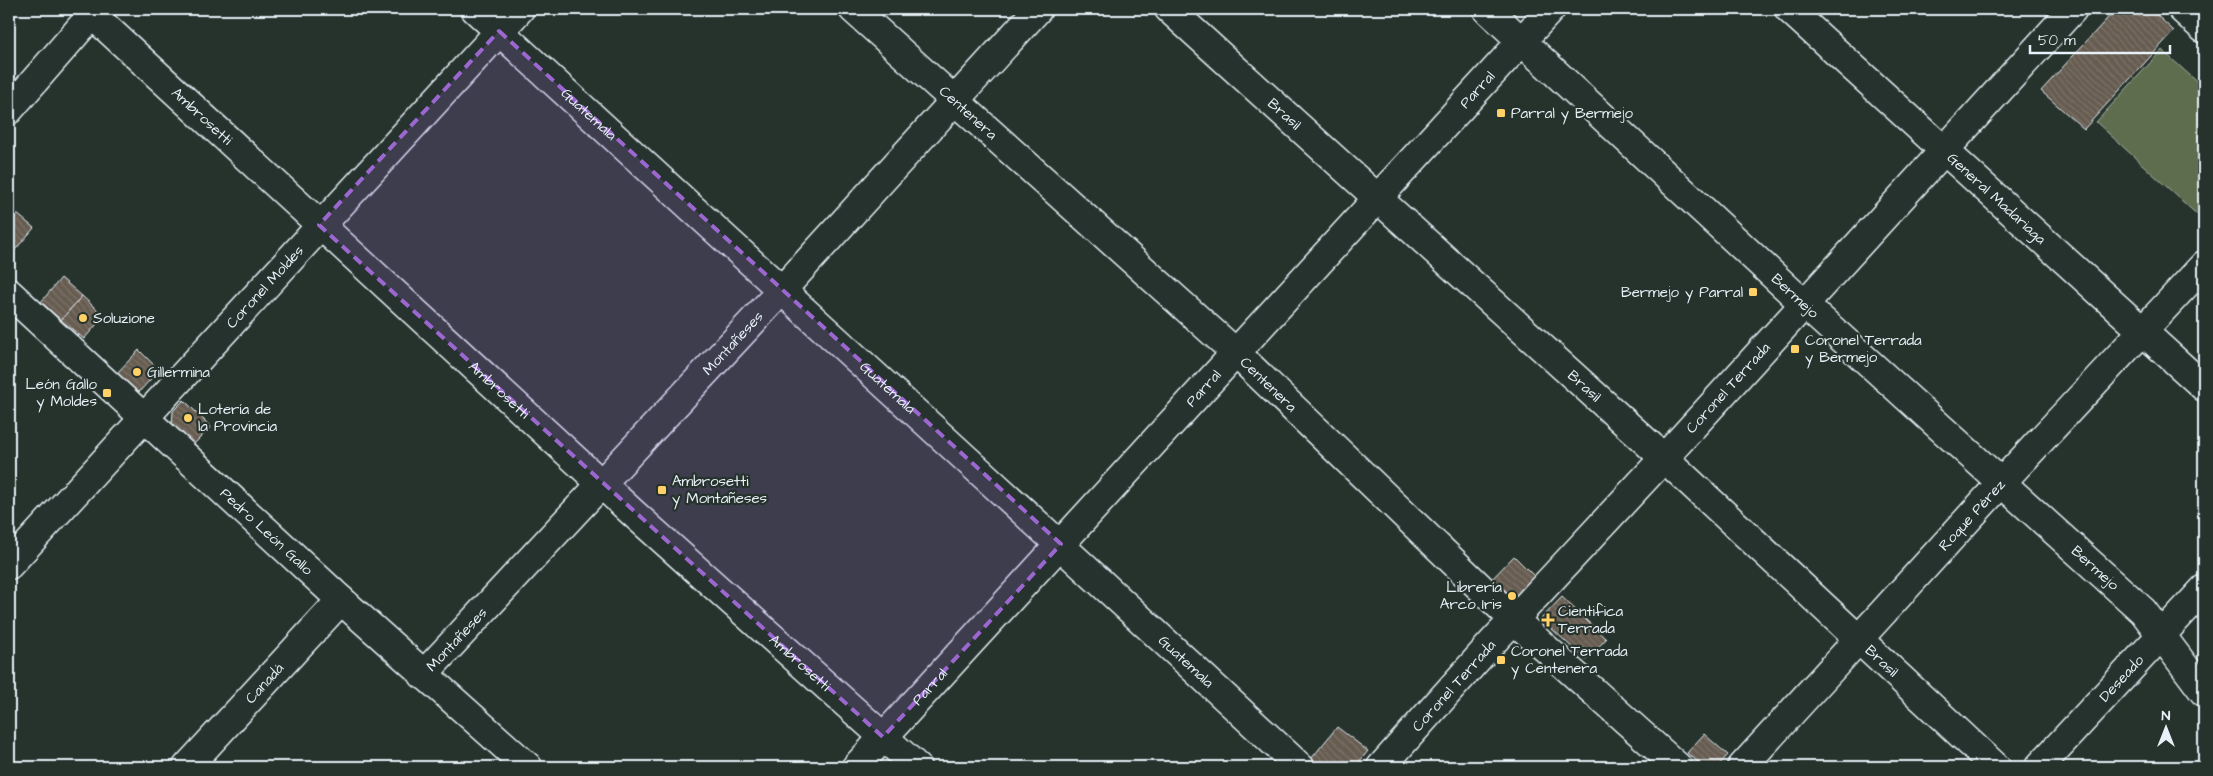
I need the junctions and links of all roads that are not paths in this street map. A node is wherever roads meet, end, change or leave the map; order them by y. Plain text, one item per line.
1 (475, 9) edge
2 (520, 9) edge
3 (853, 9) edge
4 (1038, 9) edge
5 (1169, 9) edge
6 (1487, 9) edge
7 (1551, 9) edge
8 (1789, 9) edge
9 (2073, 9) edge
10 (2182, 9) edge
11 (92, 11) edge
12 (2204, 29) edge
13 (499, 31) junction
14 (1522, 41) junction
15 (954, 100) junction
16 (9, 110) edge
17 (1945, 152) junction
18 (1376, 198) junction
19 (320, 225) junction
20 (2204, 265) edge
21 (781, 291) junction
22 (9, 293) edge
23 (1804, 303) junction
24 (2142, 331) junction
25 (1236, 353) junction
26 (2204, 387) edge
27 (144, 416) junction
28 (1664, 458) junction
29 (600, 483) junction
30 (2001, 483) junction
31 (1061, 544) junction
32 (9, 565) edge
33 (2204, 589) edge
34 (341, 600) junction
35 (1514, 620) junction
36 (2163, 634) junction
37 (1858, 640) junction
38 (423, 675) junction
39 (2204, 692) edge
40 (883, 736) junction
41 (187, 767) edge
42 (528, 767) edge
43 (856, 767) edge
44 (917, 767) edge
45 (1300, 767) edge
46 (1381, 767) edge
47 (1678, 767) edge
48 (1742, 767) edge
49 (1996, 767) edge
50 (2039, 767) edge

1 - 13 street, Guatemala
2 - 13 street, Coronel Moldes
3 - 15 street, Centenera
4 - 15 street, Montañeses
5 - 18 street, Brasil
6 - 14 street, Bermejo
7 - 14 street, Parral
8 - 17 street, General Madariaga
9 - 17 street, Coronel Terrada
10 - 12 street
11 - 16 street
11 - 19 street, Ambrosetti
13 - 19 street, Coronel Moldes
13 - 21 street, Guatemala
14 - 18 street, Parral
14 - 23 street, Bermejo
15 - 21 street, Montañeses
15 - 25 street, Centenera
17 - 23 street, Coronel Terrada
17 - 24 street, General Madariaga
18 - 25 street, Parral
18 - 28 street, Brasil
19 - 27 street, Coronel Moldes
19 - 29 street, Ambrosetti
20 - 24 street, Roque Pérez
21 - 29 street, Montañeses
21 - 31 street, Guatemala
22 - 27 street, Pedro León Gallo
23 - 28 street, Coronel Terrada
23 - 30 street, Bermejo
24 - 26 street, General Madariaga
24 - 30 street, Roque Pérez
25 - 31 street, Parral
25 - 35 street, Centenera
27 - 32 street, Coronel Moldes
27 - 34 street, Pedro León Gallo
28 - 35 street, Coronel Terrada
28 - 37 street, Brasil
29 - 38 street, Montañeses
29 - 40 street, Ambrosetti
30 - 36 street, Bermejo
30 - 37 street, Roque Pérez
31 - 40 street, Parral
31 - 45 street, Guatemala
33 - 36 street, Deseado
34 - 38 street, Pedro León Gallo
34 - 41 street, Canadá
35 - 46 street, Coronel Terrada
35 - 47 street, Centenera
36 - 39 street, Bermejo
36 - 50 street, Deseado
37 - 48 street, Roque Pérez
37 - 49 street, Brasil
38 - 42 street, Pedro León Gallo
40 - 43 street, Parral
40 - 44 street, Ambrosetti

